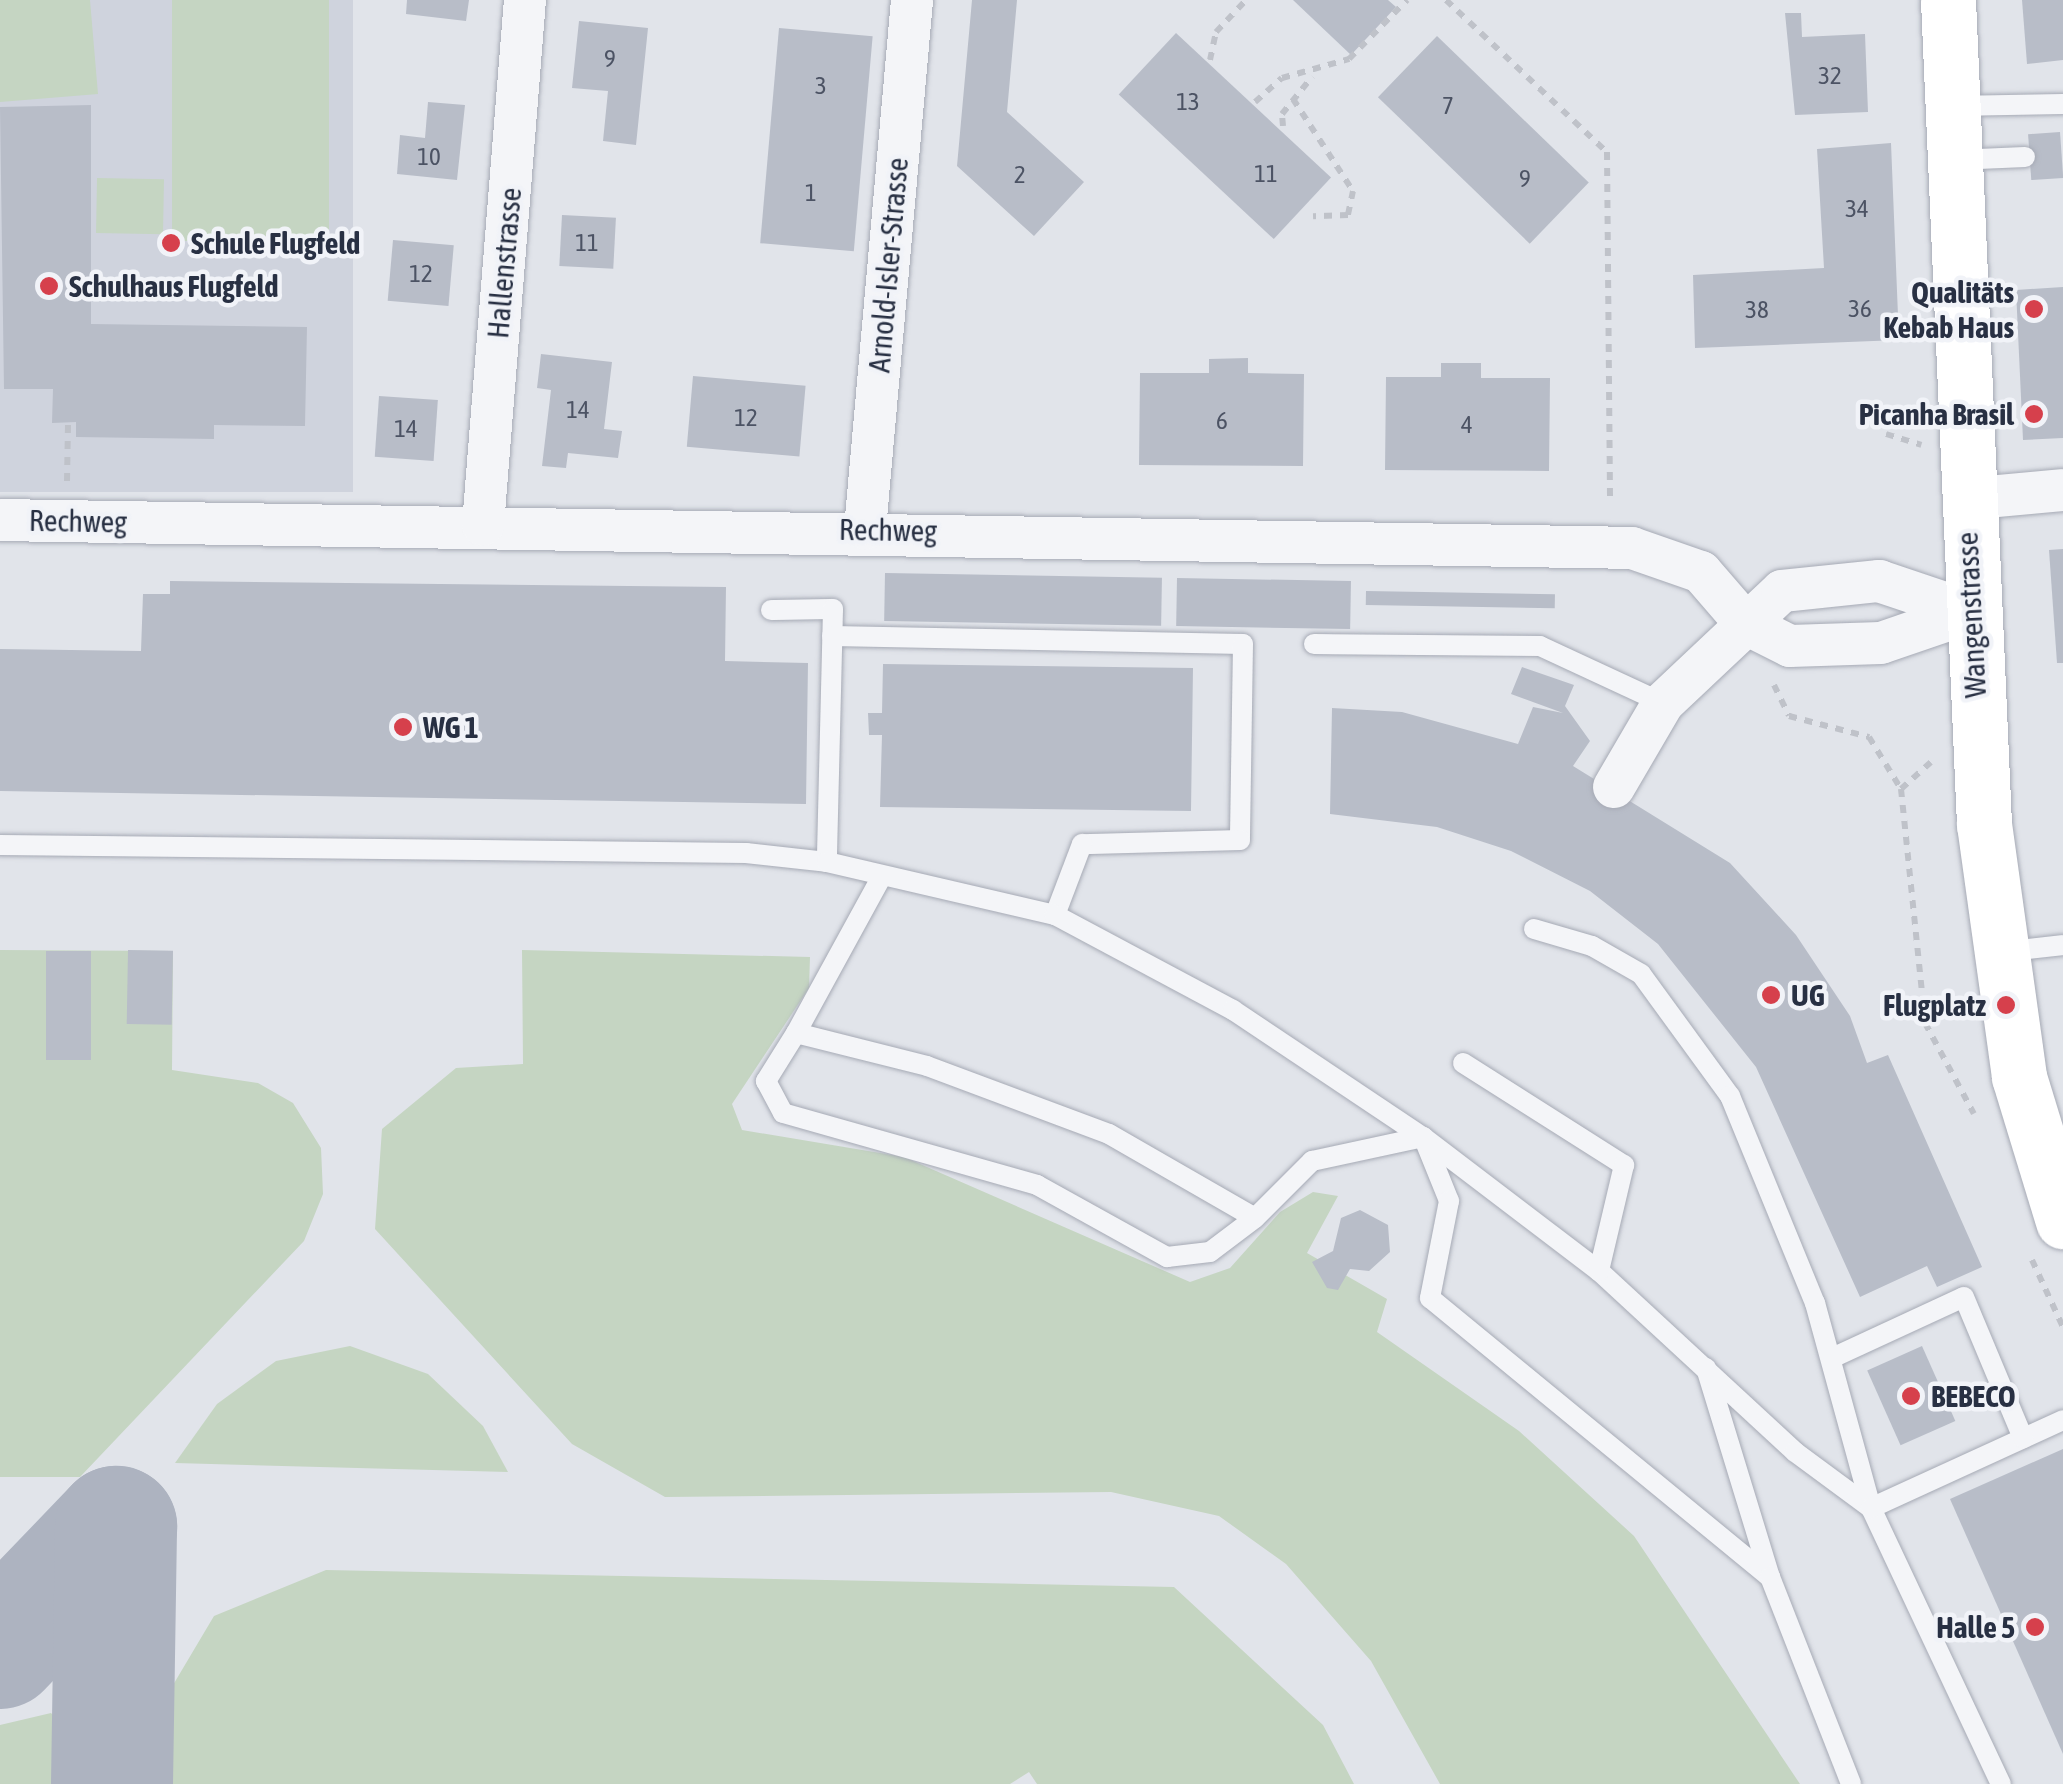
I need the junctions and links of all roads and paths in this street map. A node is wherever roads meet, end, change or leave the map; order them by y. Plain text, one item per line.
1 (525, 0) edge
2 (912, 0) edge
3 (1246, 0) edge
4 (1407, 0) edge
5 (1446, 0) edge
6 (1948, 0) edge
7 (1210, 60) dead end
8 (1313, 76) junction
9 (1293, 99) junction
10 (1255, 102) dead end
11 (2063, 104) edge
12 (1951, 106) junction
13 (1283, 126) dead end
14 (2025, 156) dead end
15 (1953, 160) junction
16 (1313, 216) dead end
17 (68, 423) dead end
18 (1886, 434) dead end
19 (1912, 446) dead end
20 (2063, 490) edge
21 (67, 498) dead end
22 (1966, 499) junction
23 (0, 520) edge
24 (483, 525) junction
25 (864, 529) junction
26 (1610, 547) junction
27 (771, 610) dead end
28 (1971, 612) junction
29 (1746, 624) junction
30 (832, 636) junction
31 (1314, 644) dead end
32 (1663, 703) junction
33 (1789, 716) dead end
34 (1614, 786) dead end
35 (0, 845) edge
36 (827, 862) junction
37 (882, 876) junction
38 (1056, 915) junction
39 (1534, 930) dead end
40 (2063, 945) edge
41 (2000, 952) junction
42 (796, 1033) junction
43 (1463, 1062) dead end
44 (1982, 1133) dead end
45 (1423, 1137) junction
46 (1255, 1218) junction
47 (2045, 1235) edge
48 (1599, 1271) junction
49 (2063, 1327) edge
50 (1832, 1358) junction
51 (1706, 1366) junction
52 (2063, 1420) edge
53 (2023, 1438) junction
54 (1871, 1508) junction
55 (1770, 1577) junction
56 (1852, 1784) edge
57 (2001, 1784) edge

1 - 24 street, Hallenstrasse
2 - 25 street, Arnold-Isler-Strasse
3 - 7 path
4 - 8 path
5 - 26 path
6 - 12 main road, Wangenstrasse
8 - 9 path
8 - 10 path
9 - 13 path
9 - 16 path
11 - 12 lane
12 - 15 main road, Wangenstrasse
14 - 15 lane
15 - 22 main road, Wangenstrasse
17 - 21 path
18 - 19 path
20 - 22 street
22 - 28 main road, Wangenstrasse
23 - 24 street, Rechweg
24 - 25 street, Rechweg
25 - 26 street, Rechweg
26 - 29 street, Rechweg
27 - 30 lane
28 - 29 street, Rechweg
28 - 29 street
28 - 41 main road, Wangenstrasse
29 - 32 street
30 - 36 lane
30 - 38 lane
31 - 32 lane
32 - 34 street
33 - 44 path
35 - 36 lane
36 - 37 lane
37 - 38 lane
37 - 42 lane
38 - 45 lane
39 - 50 lane
40 - 41 lane
41 - 47 main road, Wangenstrasse
42 - 46 lane
42 - 46 lane
43 - 48 lane
45 - 46 lane
45 - 48 lane
45 - 55 lane
47 - 49 path
48 - 51 lane
50 - 53 lane
50 - 54 lane
51 - 54 lane
51 - 55 lane
52 - 53 lane
53 - 54 lane
54 - 57 lane
55 - 56 lane

